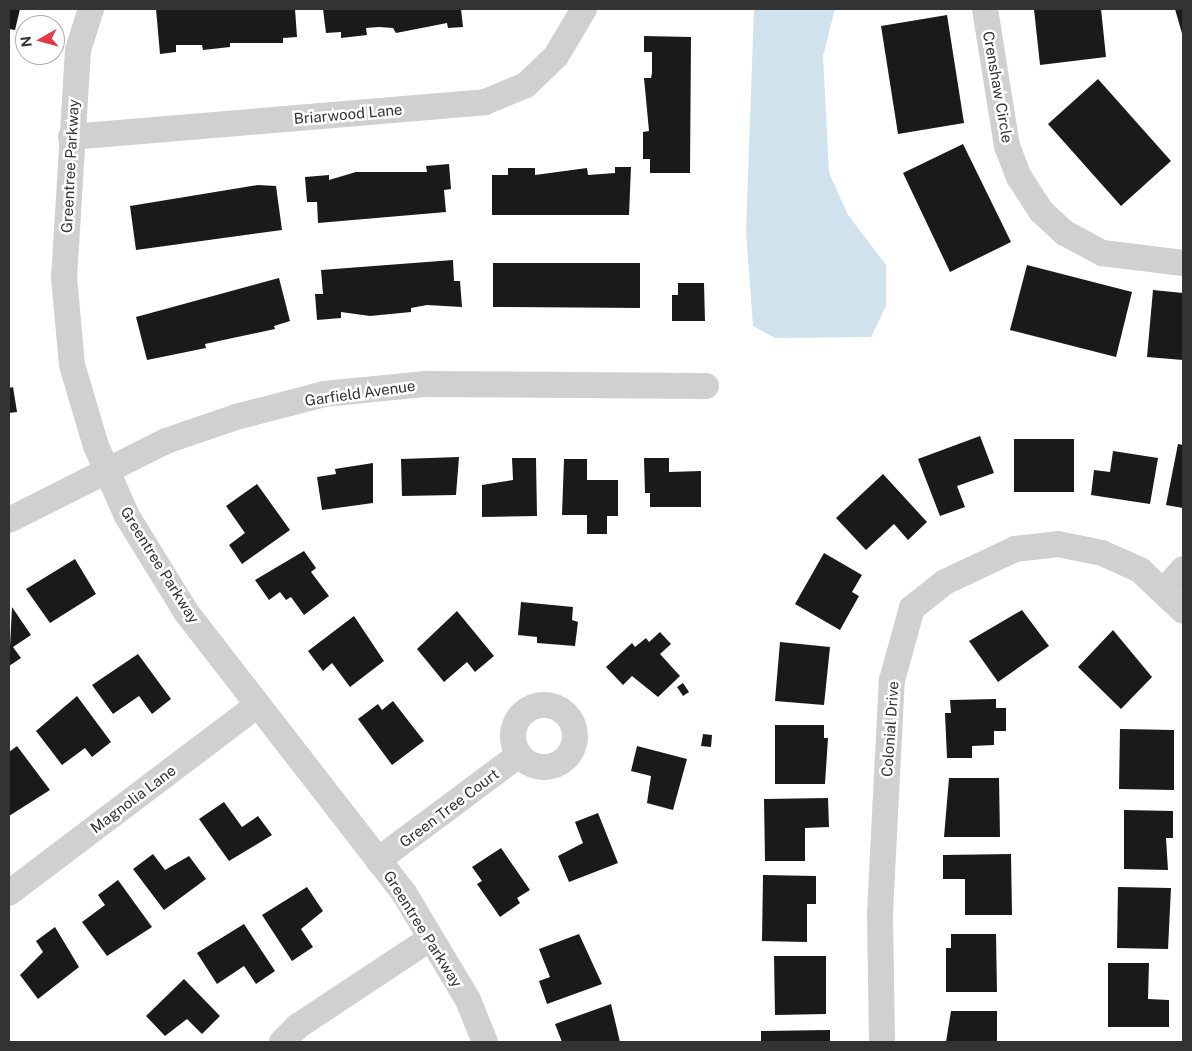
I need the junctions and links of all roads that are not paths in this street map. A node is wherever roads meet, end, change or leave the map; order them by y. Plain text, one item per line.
1 (91, 9) edge
2 (584, 9) edge
3 (985, 9) edge
4 (71, 137) junction
5 (1183, 263) edge
6 (706, 386) dead end
7 (107, 470) junction
8 (9, 520) edge
9 (1183, 570) edge
10 (1165, 590) junction
11 (1183, 611) edge
12 (258, 704) junction
13 (520, 755) dead end
14 (378, 860) junction
15 (9, 893) edge
16 (431, 938) junction
17 (282, 1042) edge
18 (486, 1042) edge
19 (882, 1042) edge

1 - 4 street, Greentree Parkway
2 - 4 street, Briarwood Lane
3 - 5 street, Crenshaw Circle
4 - 7 street, Greentree Parkway
6 - 7 street, Garfield Avenue
7 - 8 street, Garfield Avenue
7 - 12 street, Greentree Parkway
9 - 10 street
10 - 11 street, Colonial Drive
10 - 19 street, Colonial Drive
12 - 14 street, Greentree Parkway
12 - 15 street, Magnolia Lane
13 - 14 street, Green Tree Court
14 - 16 street, Greentree Parkway
16 - 17 street
16 - 18 street, Greentree Parkway

